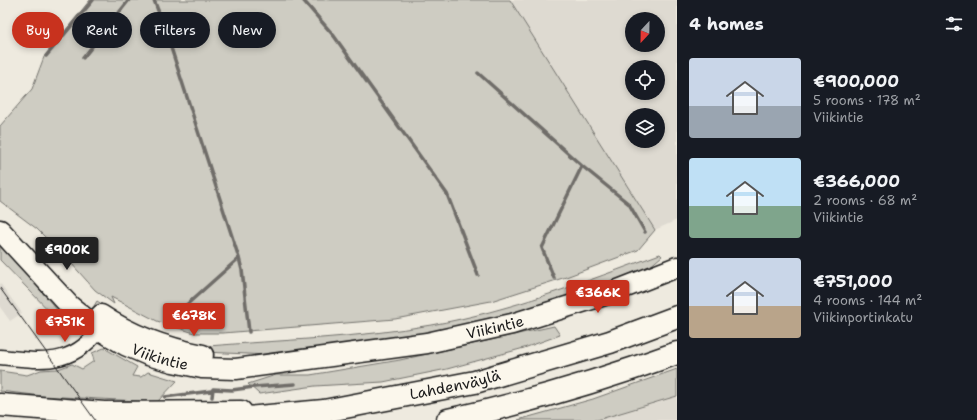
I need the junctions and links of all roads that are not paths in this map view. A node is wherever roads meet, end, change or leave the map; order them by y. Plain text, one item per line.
1 (0, 230) edge
2 (677, 267) edge
3 (677, 317) edge
4 (104, 324) junction
5 (677, 353) edge
6 (0, 357) edge
7 (0, 405) edge
8 (324, 411) junction
9 (225, 420) edge
10 (448, 420) edge

1 - 4 main road, Viikintie
2 - 4 main road, Viikintie
3 - 8 highway, Lahdenväylä
4 - 6 street
5 - 10 highway
7 - 8 highway
8 - 9 highway, Lahdenväylä

